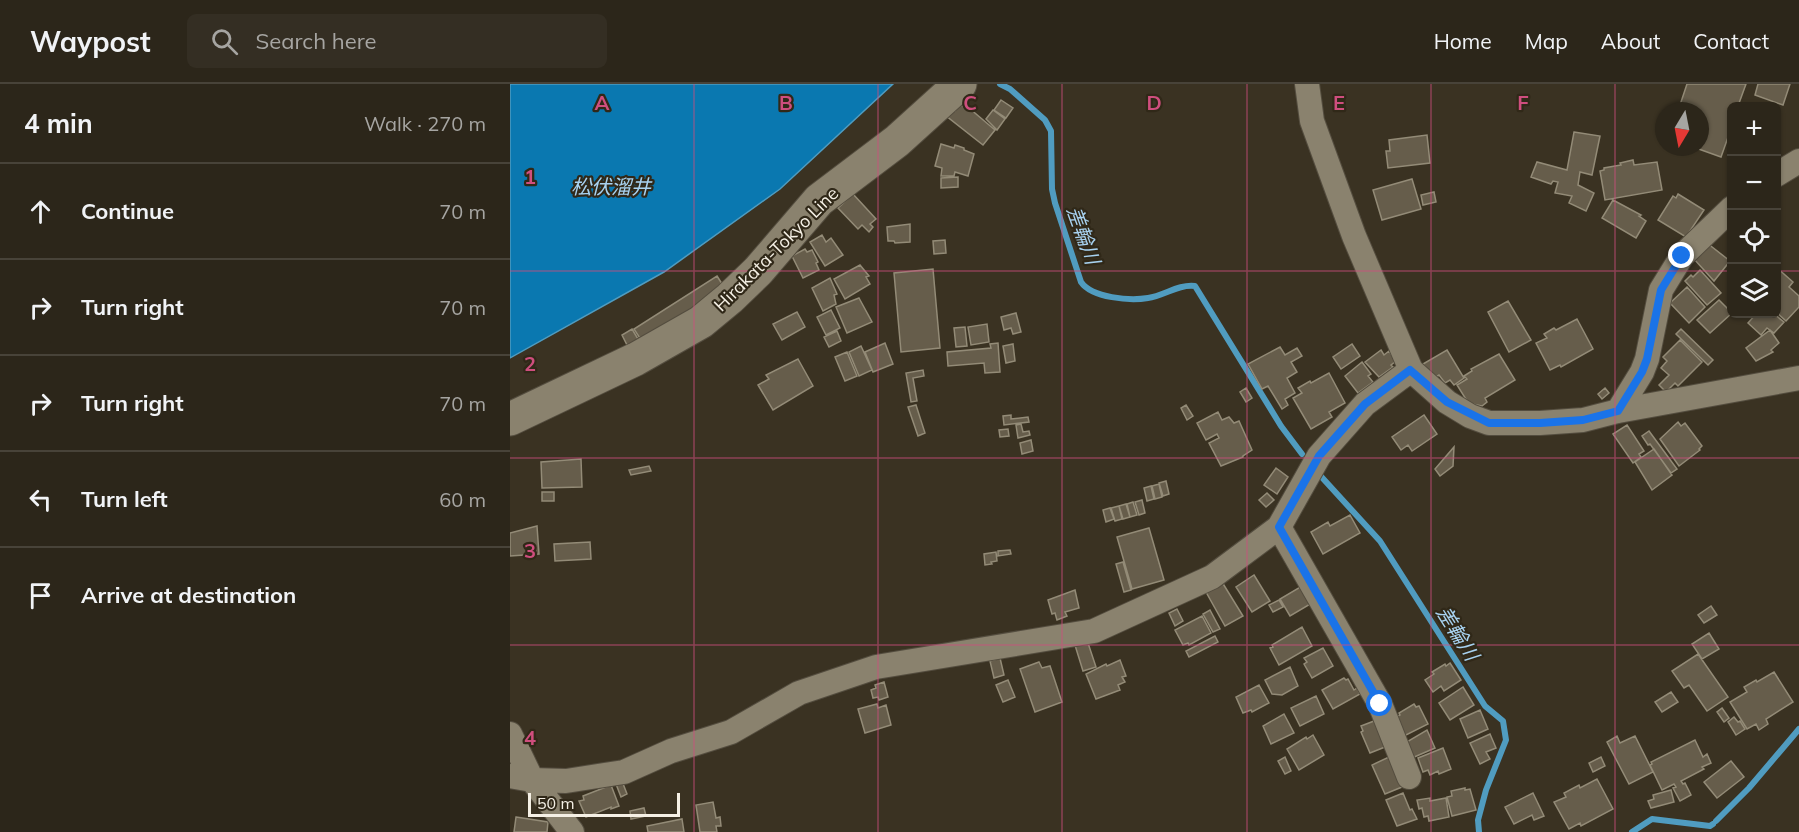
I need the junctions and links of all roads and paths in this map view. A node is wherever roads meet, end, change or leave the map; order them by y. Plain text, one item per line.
1 (960, 84) edge
2 (1307, 84) edge
3 (1799, 161) edge
4 (1781, 172) edge
5 (1729, 210) edge
6 (1410, 370) junction
7 (1799, 378) edge
8 (1618, 411) junction
9 (510, 419) edge
10 (1279, 527) junction
11 (510, 734) edge
12 (1409, 777) dead end
13 (521, 778) edge
14 (572, 832) edge

1 - 9 main road, Hirakata-Tokyo Line
2 - 6 street
3 - 4 street
5 - 8 street
6 - 8 street
6 - 10 street
7 - 8 street
10 - 12 street
10 - 13 street
11 - 13 street
13 - 14 street

